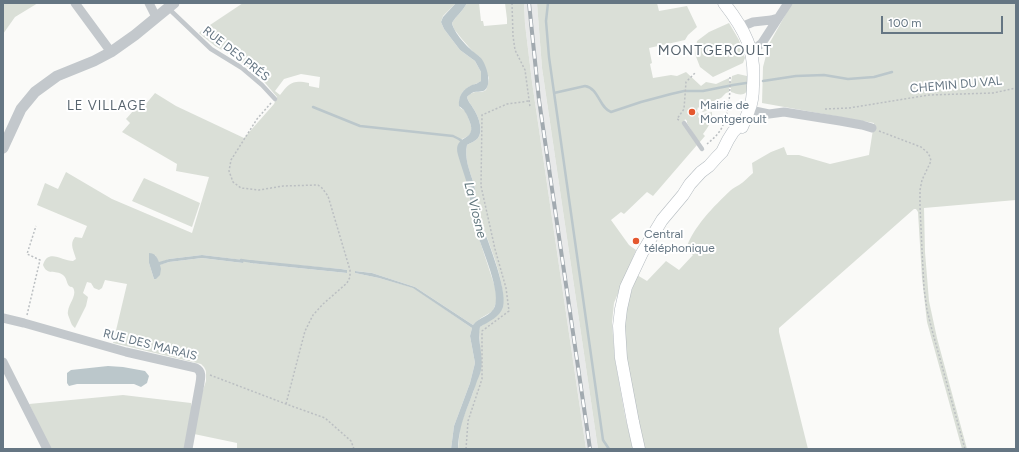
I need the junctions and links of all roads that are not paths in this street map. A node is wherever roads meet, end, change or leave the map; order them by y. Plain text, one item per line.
1 (75, 3) edge
2 (149, 3) edge
3 (724, 3) edge
4 (788, 3) edge
5 (171, 6) edge
6 (156, 17) junction
7 (778, 18) junction
8 (741, 27) junction
9 (751, 50) junction
10 (111, 52) junction
11 (274, 99) road end
12 (747, 115) junction
13 (684, 124) road end
14 (872, 128) road end
15 (704, 147) road end
16 (3, 148) edge
17 (3, 318) edge
18 (3, 362) edge
19 (47, 449) edge
20 (188, 449) edge
21 (639, 449) edge

1 - 10 street
2 - 6 street
3 - 8 main road
4 - 7 street
5 - 6 street
5 - 11 lane, RUE DES PRÉS
6 - 10 street
7 - 8 street
7 - 9 street
8 - 9 main road
9 - 12 main road
10 - 16 street
12 - 14 street
12 - 21 main road
13 - 15 lane
17 - 20 street, RUE DES MARAIS
18 - 19 street

